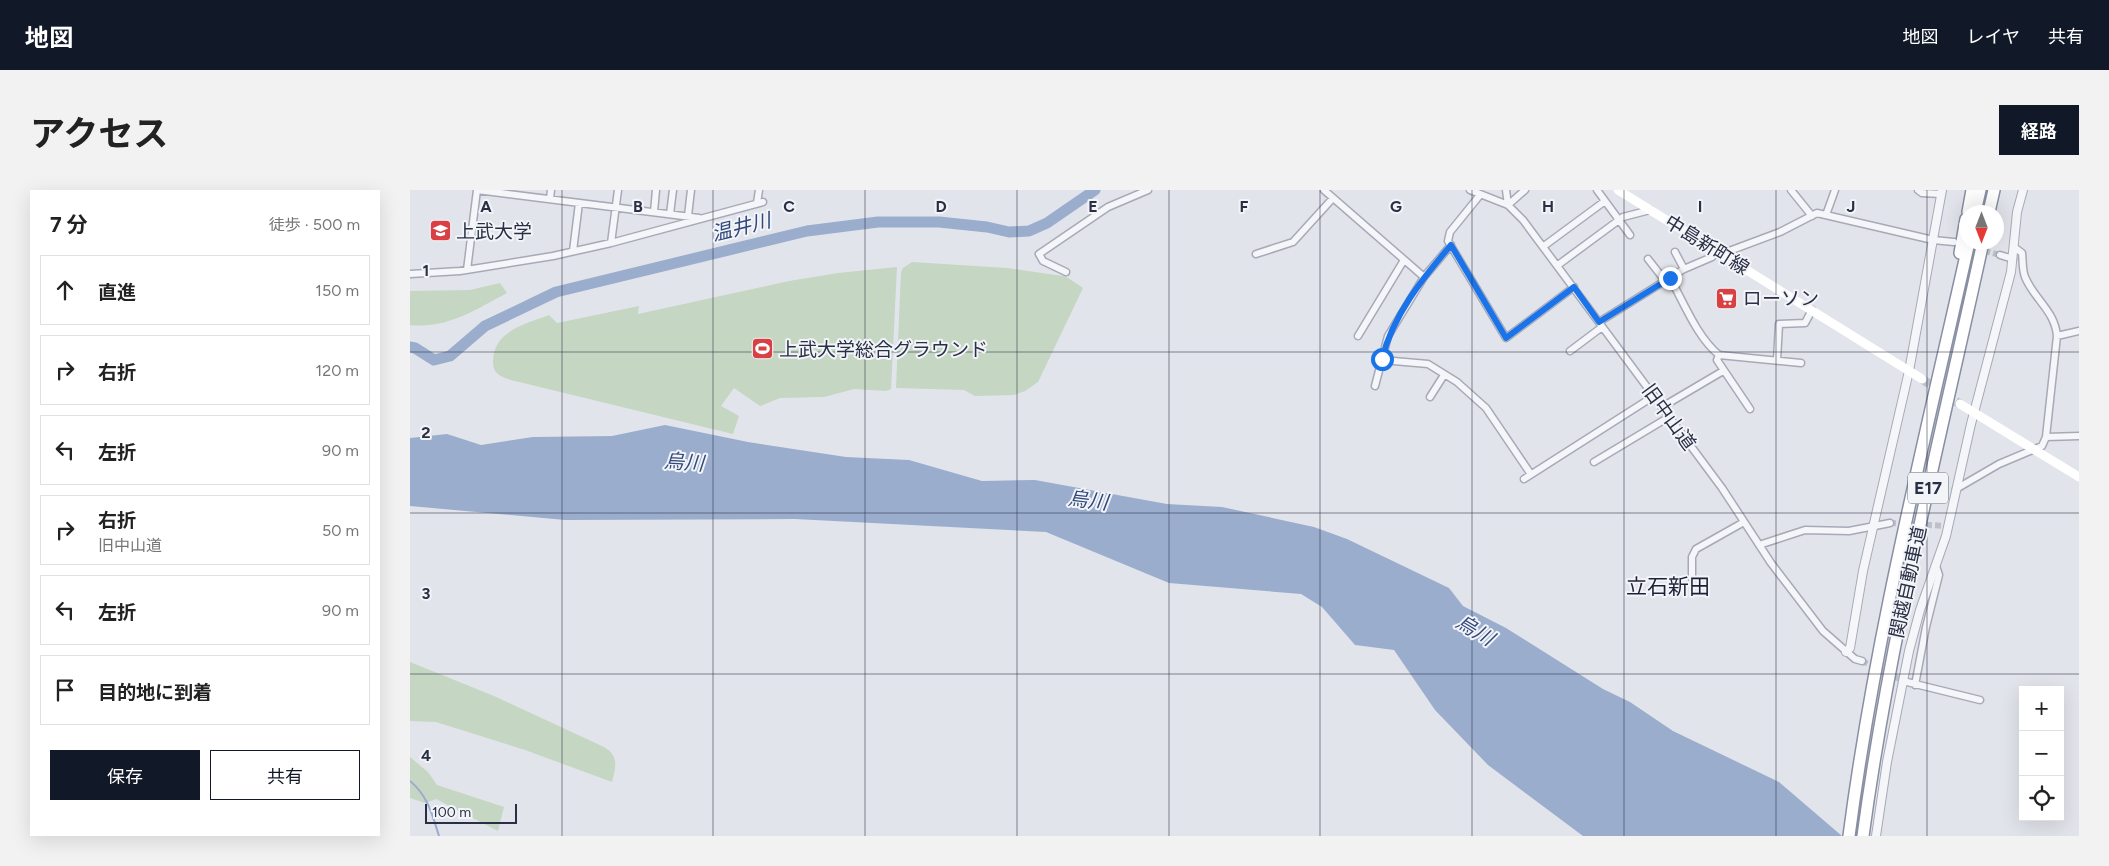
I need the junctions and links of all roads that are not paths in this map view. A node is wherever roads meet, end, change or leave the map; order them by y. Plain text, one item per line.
1 (477, 190) edge
2 (551, 190) edge
3 (618, 190) edge
4 (656, 190) edge
5 (672, 190) edge
6 (692, 190) edge
7 (759, 190) edge
8 (1148, 190) edge
9 (1324, 190) edge
10 (1470, 190) edge
11 (1506, 190) edge
12 (1525, 190) edge
13 (1597, 190) edge
14 (1618, 190) edge
15 (1791, 190) edge
16 (1835, 190) edge
17 (1918, 190) edge
18 (1972, 190) edge
19 (1980, 190) edge
20 (1994, 190) edge
21 (2023, 190) edge
22 (1942, 192) edge
23 (1480, 194) junction
24 (1333, 198) junction
25 (550, 199) junction
26 (1605, 201) junction
27 (579, 203) junction
28 (1508, 205) junction
29 (1969, 205) edge
30 (1977, 205) edge
31 (1991, 205) edge
32 (616, 208) junction
33 (1650, 210) junction
34 (654, 212) junction
35 (670, 214) junction
36 (1826, 215) junction
37 (688, 216) junction
38 (1812, 216) junction
39 (703, 218) junction
40 (1619, 219) junction
41 (1630, 235) dead end
42 (1933, 240) junction
43 (1954, 242) dead end
44 (611, 243) junction
45 (1451, 245) junction
46 (1544, 246) junction
47 (2014, 247) junction
48 (1959, 250) edge
49 (1967, 250) edge
50 (1981, 250) edge
51 (573, 251) junction
52 (1675, 252) dead end
53 (1719, 252) junction
54 (1256, 254) dead end
55 (2000, 255) tunnel mouth
56 (1648, 259) dead end
57 (2013, 259) junction
58 (1404, 260) junction
59 (1558, 265) junction
60 (1684, 269) junction
61 (467, 270) junction
62 (1066, 272) dead end
63 (410, 274) edge
64 (1424, 277) junction
65 (1668, 280) junction
66 (1574, 287) junction
67 (1812, 310) junction
68 (1601, 324) junction
69 (2079, 331) edge
70 (1358, 336) dead end
71 (2057, 336) junction
72 (1570, 351) dead end
73 (1719, 355) junction
74 (1382, 360) junction
75 (1777, 360) junction
76 (1801, 363) dead end
77 (1723, 371) junction
78 (1909, 371) junction
79 (1444, 374) junction
80 (1922, 379) tunnel mouth
81 (1375, 386) dead end
82 (1654, 396) junction
83 (1430, 397) dead end
84 (1960, 404) tunnel mouth
85 (1662, 407) junction
86 (1750, 409) dead end
87 (1974, 412) junction
88 (1669, 417) junction
89 (2079, 436) edge
90 (2046, 437) junction
91 (2035, 450) junction
92 (1594, 462) dead end
93 (1530, 473) junction
94 (2079, 477) edge
95 (1524, 479) dead end
96 (1956, 489) junction
97 (1744, 522) junction
98 (1890, 523) tunnel mouth
99 (1873, 526) junction
100 (1758, 544) junction
101 (1936, 566) junction
102 (1692, 578) dead end
103 (1889, 602) junction
104 (1846, 652) junction
105 (1858, 660) tunnel mouth
106 (1907, 682) tunnel mouth
107 (1915, 685) junction
108 (1980, 700) dead end
109 (1849, 836) edge
110 (1863, 836) edge
111 (1876, 836) edge

1 - 25 street
1 - 61 street
2 - 25 street
3 - 32 street
4 - 34 street
5 - 35 street
6 - 37 street
7 - 39 street
8 - 62 street
9 - 24 street
10 - 23 street, 旧中山道
11 - 28 street
12 - 28 street
13 - 26 street
14 - 33 main road, 中島新町線
15 - 38 street
16 - 36 street
17 - 22 street
18 - 29 highway
19 - 30 highway
20 - 31 highway
21 - 47 street
22 - 42 street
23 - 28 street, 旧中山道
23 - 45 street
24 - 54 street
24 - 58 street
25 - 27 street
26 - 40 street
26 - 46 street
27 - 32 street
27 - 51 street
28 - 46 street, 旧中山道
32 - 34 street
32 - 44 street
33 - 40 street
33 - 53 main road, 中島新町線
34 - 35 street
35 - 37 street
36 - 38 street
36 - 42 street
37 - 39 street
38 - 53 street
39 - 44 street
40 - 41 street
40 - 59 street
42 - 43 street
42 - 78 street
44 - 51 street
45 - 64 street
45 - 66 street
46 - 59 street, 旧中山道
47 - 57 street
47 - 71 street
48 - 103 highway
49 - 103 highway, 関越自動車道 / E17
50 - 110 highway, 関越自動車道 / E17
51 - 61 street
52 - 60 street
53 - 60 street
53 - 67 main road, 中島新町線
55 - 57 street
56 - 65 street
57 - 87 street
58 - 64 street
58 - 70 street
59 - 66 street, 旧中山道
60 - 65 street
61 - 63 street
64 - 74 street
65 - 68 street
65 - 73 street
66 - 68 street, 旧中山道
67 - 75 street
67 - 78 main road, 中島新町線
68 - 72 street
68 - 82 street, 旧中山道
69 - 71 street
71 - 90 street
73 - 75 street
73 - 77 street
74 - 79 street
74 - 81 street
75 - 76 street
77 - 85 street
77 - 86 street
78 - 80 main road, 中島新町線
78 - 99 street
79 - 83 street
79 - 93 street
82 - 85 street, 旧中山道
82 - 93 street
84 - 87 main road
85 - 88 street, 旧中山道
87 - 91 main road
87 - 96 street
88 - 92 street
88 - 97 street, 旧中山道
89 - 90 street
90 - 91 street
91 - 94 main road
91 - 96 street
93 - 95 street
96 - 101 street
97 - 100 street, 旧中山道
97 - 102 street
98 - 99 street
99 - 100 street
99 - 104 street
100 - 104 street, 旧中山道
101 - 107 street
101 - 111 street
103 - 109 highway, 関越自動車道 / E17
104 - 105 street, 旧中山道
106 - 107 street
107 - 108 street

